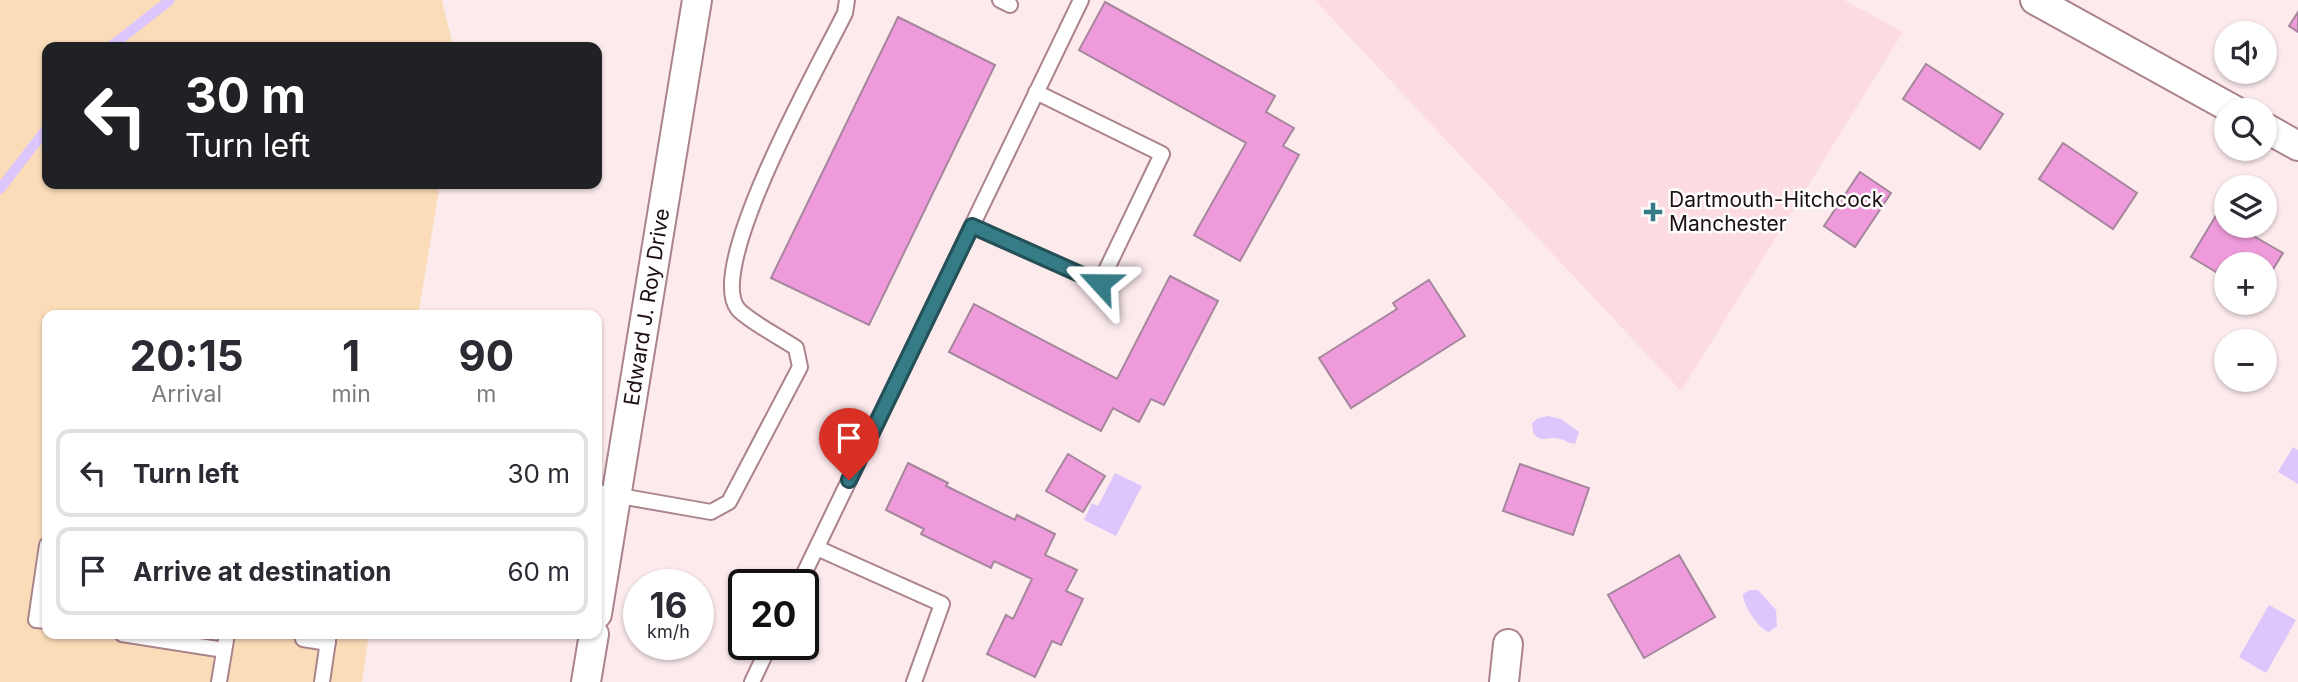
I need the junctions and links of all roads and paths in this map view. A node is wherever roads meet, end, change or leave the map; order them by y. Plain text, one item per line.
1 (697, 0) edge
2 (847, 0) edge
3 (1081, 0) edge
4 (2035, 0) edge
5 (1036, 92) junction
6 (2214, 99) edge
7 (2277, 134) edge
8 (2298, 146) edge
9 (972, 226) junction
10 (606, 494) edge
11 (602, 547) edge
12 (817, 548) junction
13 (806, 569) edge
14 (42, 579) edge
15 (42, 621) edge
16 (154, 639) edge
17 (225, 639) edge
18 (329, 639) edge
19 (593, 639) edge
20 (1508, 644) dead end
21 (224, 650) junction
22 (762, 660) edge
23 (219, 682) edge
24 (322, 682) edge
25 (586, 682) edge
26 (752, 682) edge
27 (914, 682) edge
28 (1504, 682) edge

1 - 10 street, Edward J. Roy Drive
2 - 10 lane
3 - 5 lane
4 - 6 street
5 - 9 lane
5 - 9 lane
7 - 8 street
9 - 12 lane
10 - 11 street, Edward J. Roy Drive
12 - 13 lane
12 - 27 lane
14 - 15 lane
16 - 21 lane
17 - 21 lane
18 - 24 lane
19 - 25 street
20 - 28 street
21 - 23 lane
22 - 26 lane

